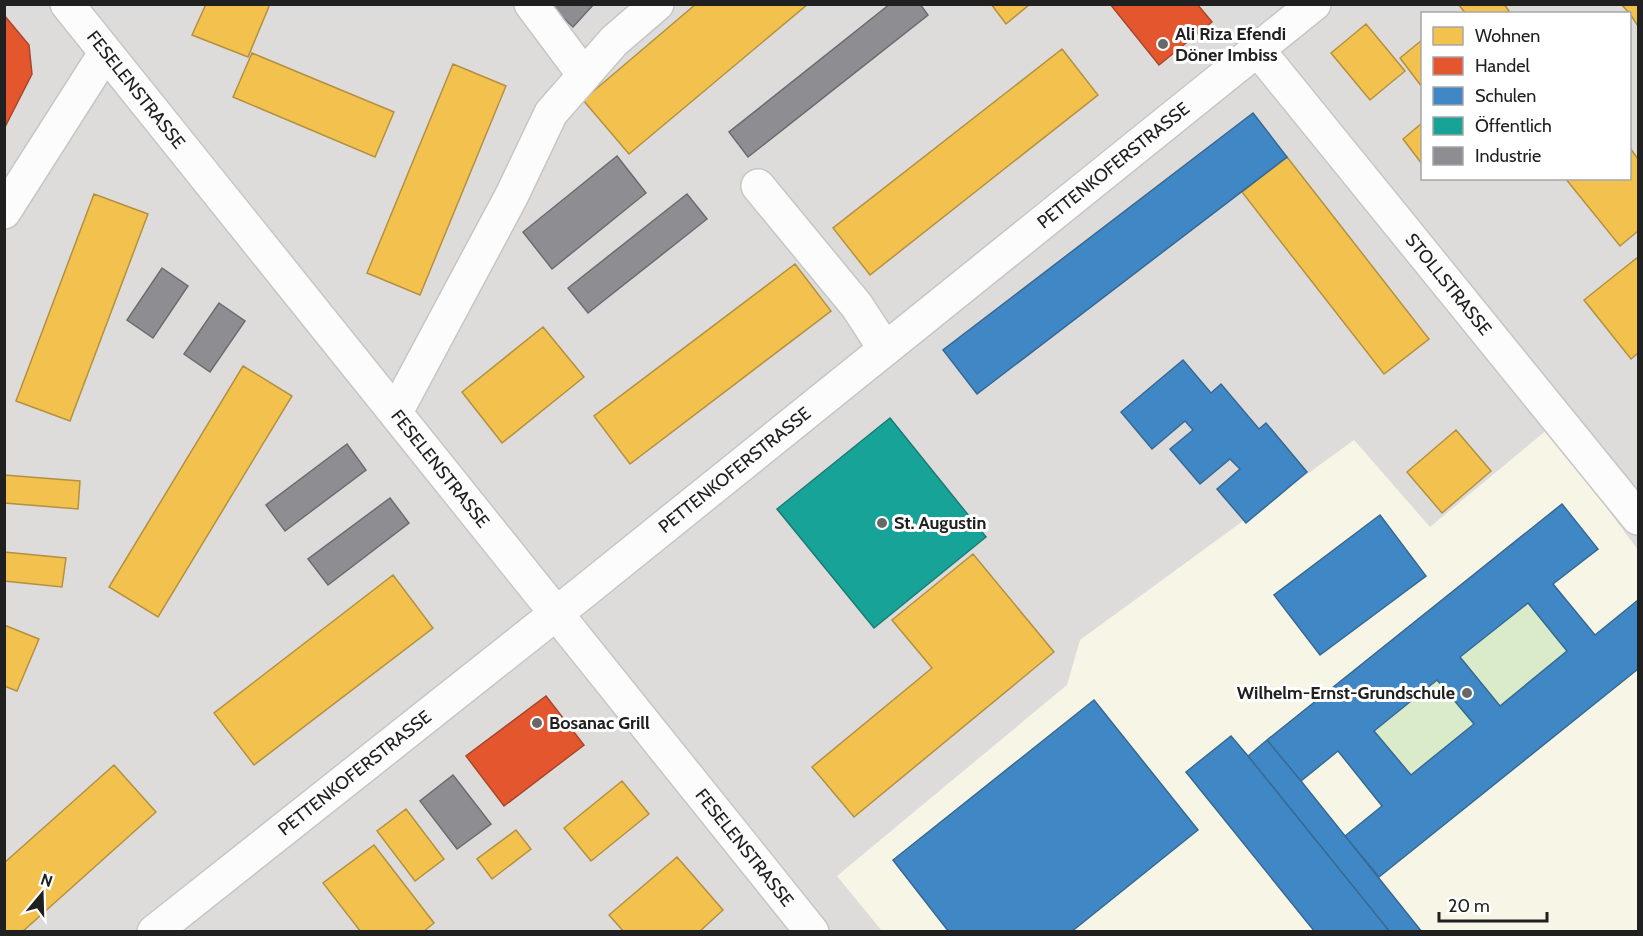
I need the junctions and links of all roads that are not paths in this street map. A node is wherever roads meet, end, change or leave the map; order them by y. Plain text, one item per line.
1 (67, 4) edge
2 (531, 4) edge
3 (657, 4) edge
4 (1314, 4) edge
5 (1258, 50) junction
6 (104, 55) junction
7 (584, 75) junction
8 (758, 186) dead end
9 (4, 212) edge
10 (885, 349) junction
11 (396, 412) junction
12 (1638, 518) edge
13 (557, 612) junction
14 (154, 932) edge
15 (812, 932) edge

1 - 6 street, FESELENSTRASSE
2 - 7 street
3 - 7 street
4 - 5 street, PETTENKOFERSTRASSE
5 - 10 street, PETTENKOFERSTRASSE
5 - 12 street, STOLLSTRASSE
6 - 9 street
6 - 11 street, FESELENSTRASSE
7 - 11 street
8 - 10 street
10 - 13 street, PETTENKOFERSTRASSE
11 - 13 street, FESELENSTRASSE
13 - 14 street, PETTENKOFERSTRASSE
13 - 15 street, FESELENSTRASSE

